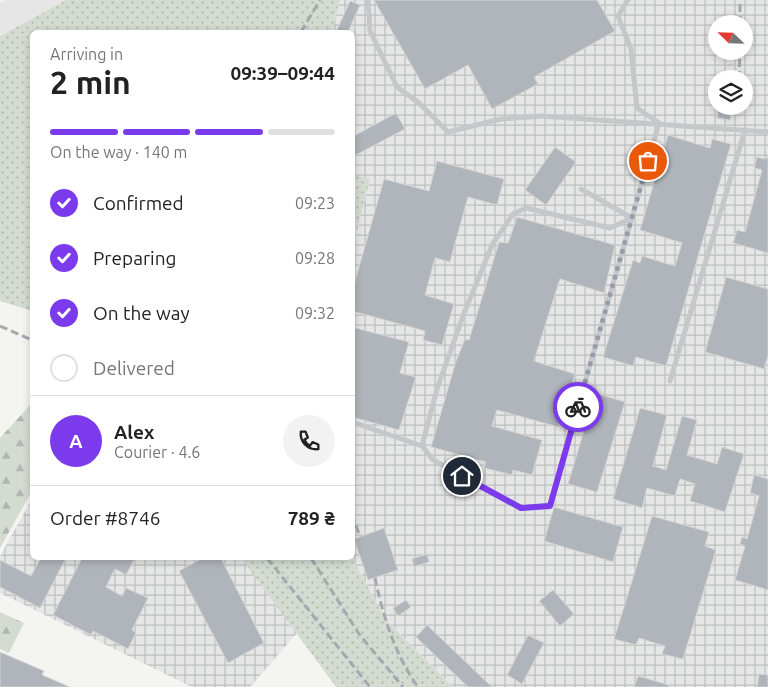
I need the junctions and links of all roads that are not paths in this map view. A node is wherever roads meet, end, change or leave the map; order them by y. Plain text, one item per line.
1 (368, 0) edge
2 (628, 0) edge
3 (659, 123) junction
4 (745, 130) junction
5 (768, 132) edge
6 (581, 189) dead end
7 (632, 218) junction
8 (670, 381) dead end
9 (355, 423) edge
10 (422, 446) junction

1 - 3 lane
2 - 3 lane
3 - 4 lane
3 - 7 lane
4 - 5 lane
4 - 8 lane
6 - 7 lane
7 - 10 lane
7 - 10 lane
9 - 10 lane

